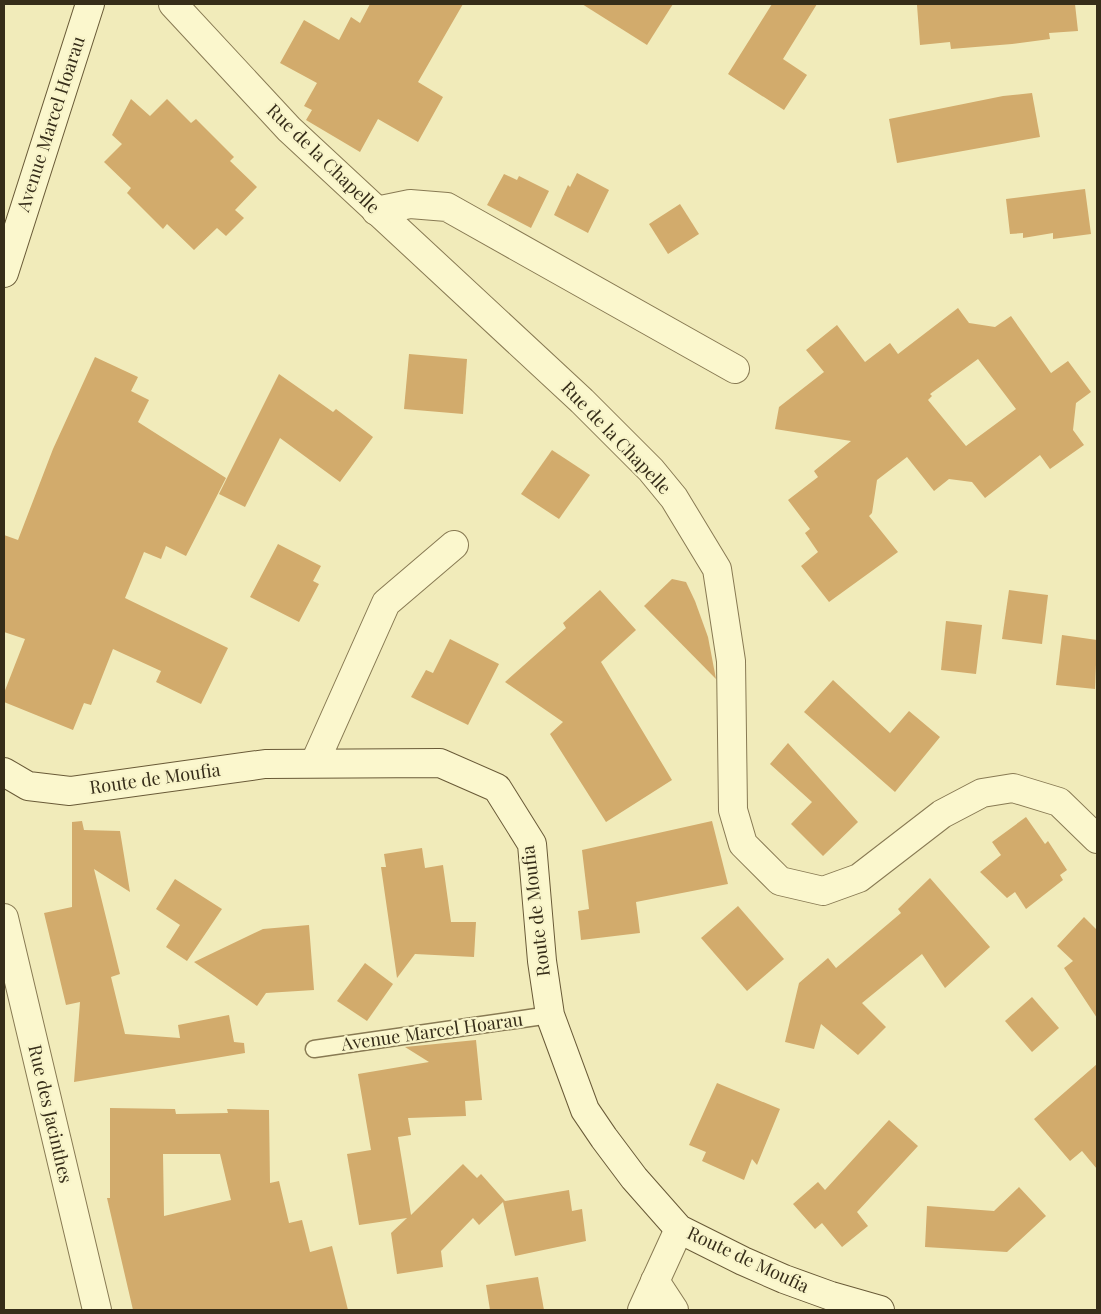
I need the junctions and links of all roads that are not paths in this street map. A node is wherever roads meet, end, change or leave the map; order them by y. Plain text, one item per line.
1 (90, 4) edge
2 (173, 4) edge
3 (376, 211) junction
4 (4, 273) edge
5 (734, 369) dead end
6 (454, 545) dead end
7 (315, 762) junction
8 (4, 772) edge
9 (1097, 839) edge
10 (4, 918) edge
11 (550, 1015) junction
12 (314, 1049) dead end
13 (680, 1228) junction
14 (655, 1281) junction
15 (97, 1310) edge
16 (642, 1310) edge
17 (674, 1310) edge
18 (880, 1310) edge

1 - 4 street, Avenue Marcel Hoarau
2 - 3 street, Rue de la Chapelle
3 - 5 street
3 - 9 street, Rue de la Chapelle
6 - 7 street
7 - 8 street, Route de Moufia
7 - 11 street, Route de Moufia
10 - 15 street, Rue des Jacinthes
11 - 12 lane, Avenue Marcel Hoarau
11 - 13 street, Route de Moufia
13 - 14 street
13 - 18 street, Route de Moufia
14 - 16 street
14 - 17 street

